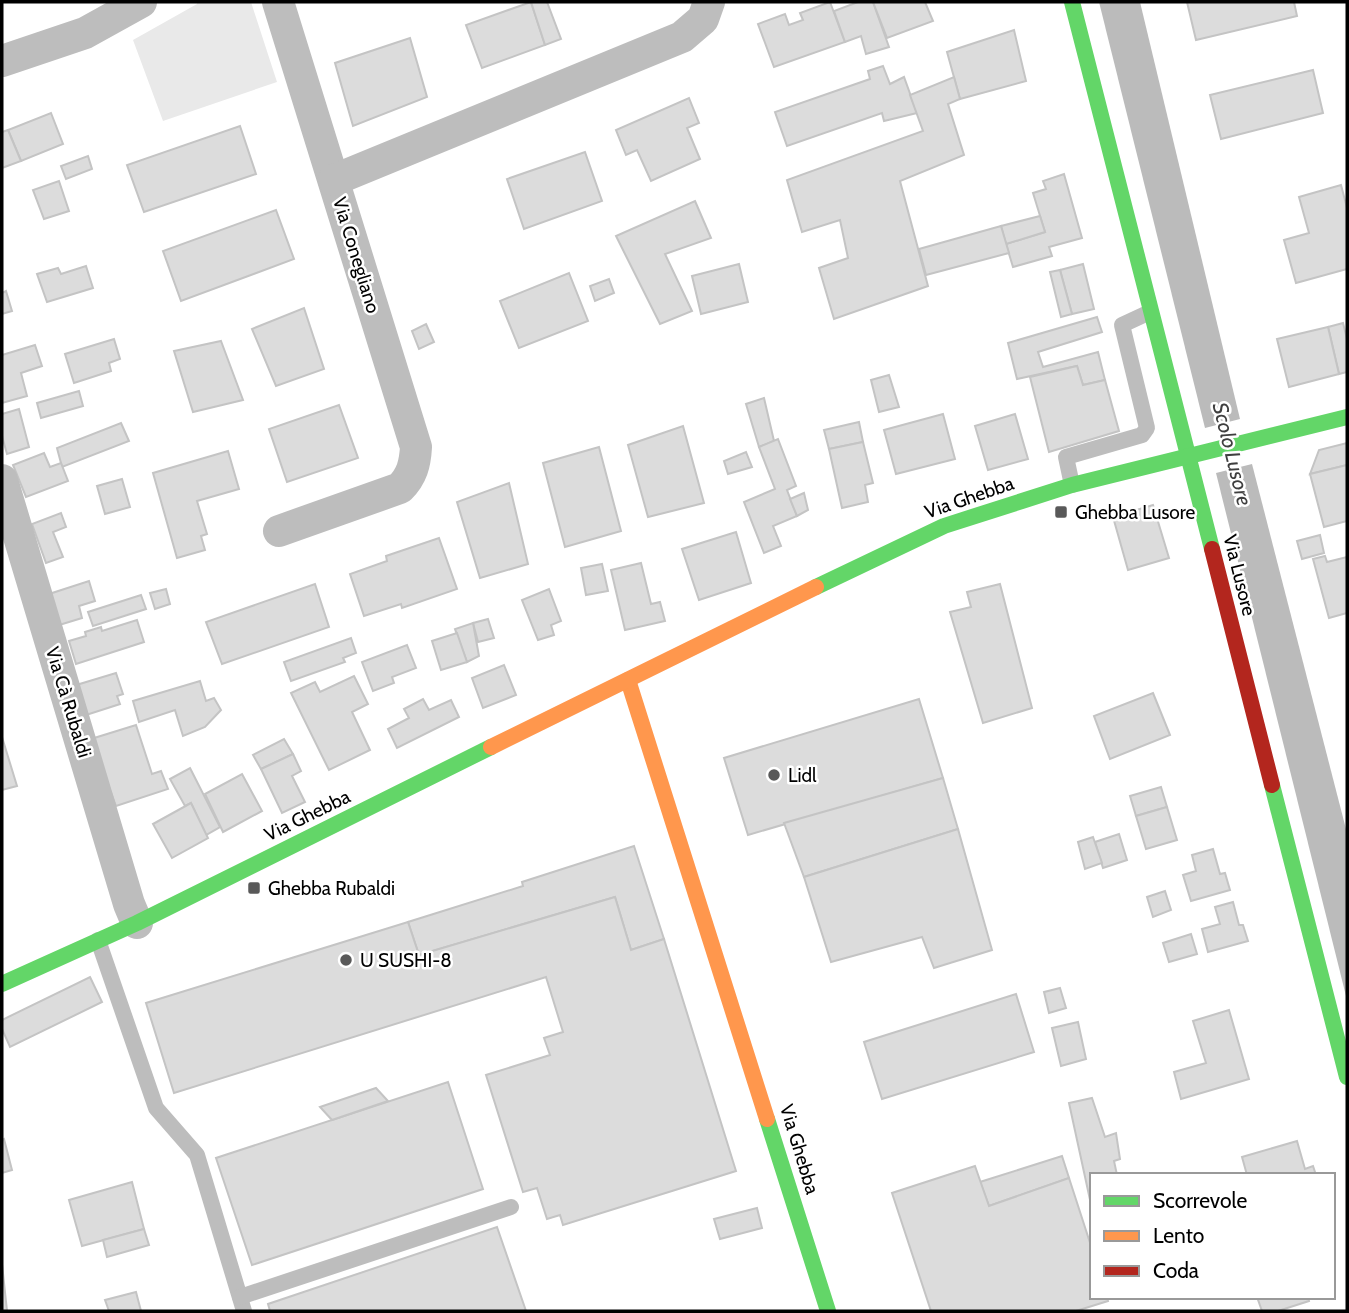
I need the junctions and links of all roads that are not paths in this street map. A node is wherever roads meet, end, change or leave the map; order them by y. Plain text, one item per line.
1 (141, 2) edge
2 (278, 2) edge
3 (709, 2) edge
4 (1072, 2) edge
5 (2, 61) edge
6 (334, 180) junction
7 (1150, 312) junction
8 (1347, 417) edge
9 (1193, 456) junction
10 (2, 480) edge
11 (1072, 485) junction
12 (279, 531) dead end
13 (628, 680) junction
14 (137, 923) junction
15 (98, 940) junction
16 (2, 984) edge
17 (1347, 1077) edge
18 (511, 1207) dead end
19 (242, 1304) edge
20 (828, 1311) edge

1 - 5 street
2 - 6 street
3 - 6 street, Via Conegliano
4 - 7 street, Via Lusore
6 - 12 street, Via Conegliano
7 - 9 street, Via Lusore
7 - 11 lane
8 - 9 street, Via Ghebba
9 - 11 street, Via Ghebba
9 - 17 street, Via Lusore
10 - 14 street, Via Cà Rubaldi
11 - 13 street, Via Ghebba
13 - 14 street, Via Ghebba
13 - 20 street, Via Ghebba
14 - 15 street, Via Ghebba
15 - 16 street, Via Ghebba
15 - 19 lane
18 - 19 lane

